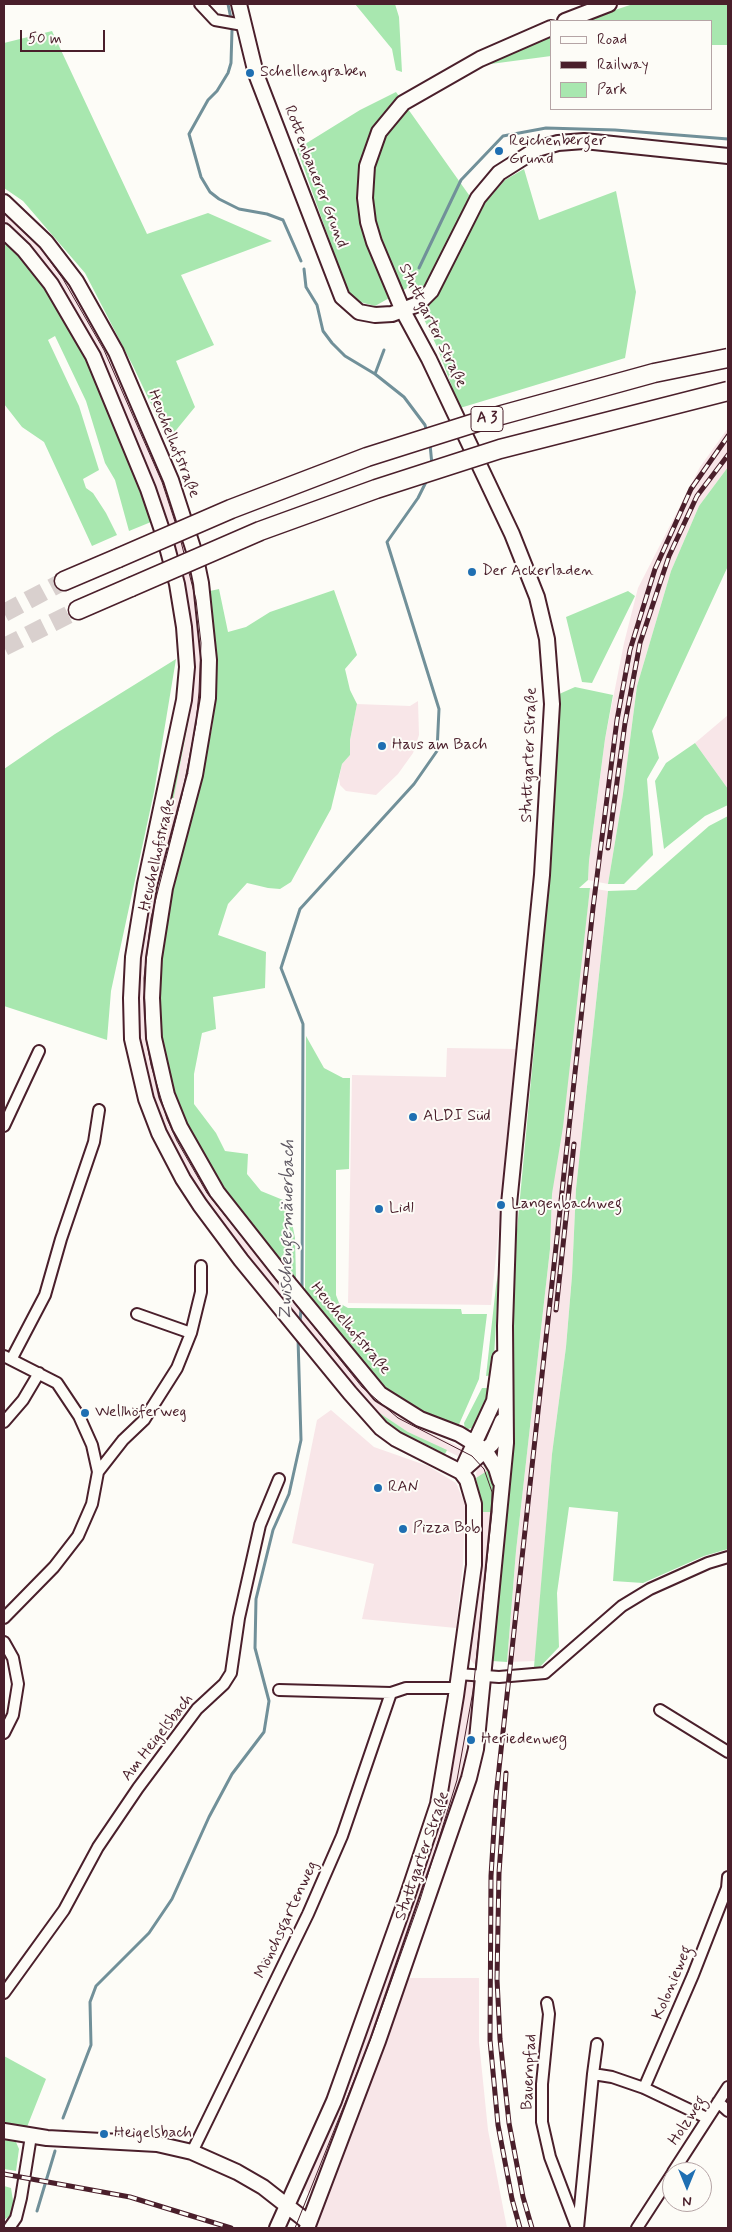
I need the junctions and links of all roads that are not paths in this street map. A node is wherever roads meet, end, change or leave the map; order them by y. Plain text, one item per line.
1 (200, 4) edge
2 (239, 4) edge
3 (609, 4) edge
4 (568, 20) edge
5 (243, 25) junction
6 (550, 28) edge
7 (728, 156) edge
8 (4, 202) edge
9 (4, 231) edge
10 (403, 310) junction
11 (728, 358) edge
12 (728, 391) edge
13 (64, 581) tunnel mouth
14 (78, 610) tunnel mouth
15 (39, 1051) dead end
16 (99, 1110) dead end
17 (4, 1126) edge
18 (201, 1266) dead end
19 (138, 1314) dead end
20 (505, 1326) junction
21 (191, 1334) junction
22 (8, 1357) edge
23 (39, 1373) junction
24 (504, 1415) junction
25 (4, 1422) edge
26 (480, 1446) junction
27 (98, 1472) junction
28 (461, 1472) junction
29 (279, 1479) dead end
30 (501, 1484) junction
31 (728, 1557) edge
32 (4, 1618) edge
33 (4, 1642) edge
34 (483, 1676) junction
35 (458, 1681) junction
36 (279, 1690) dead end
37 (391, 1693) junction
38 (660, 1710) dead end
39 (4, 1733) edge
40 (728, 1752) edge
41 (728, 1885) edge
42 (4, 1993) edge
43 (548, 2003) dead end
44 (597, 2044) dead end
45 (593, 2074) junction
46 (728, 2087) edge
47 (644, 2088) junction
48 (718, 2102) junction
49 (728, 2111) edge
50 (707, 2118) junction
51 (4, 2131) edge
52 (31, 2136) junction
53 (192, 2152) junction
54 (680, 2162) edge
55 (662, 2190) edge
56 (288, 2205) junction
57 (311, 2227) edge
58 (9, 2228) edge
59 (277, 2228) edge
60 (578, 2228) edge
61 (637, 2228) edge

1 - 5 street
2 - 5 main road, Rottenbauerer Grund
3 - 4 main road
5 - 10 main road, Rottenbauerer Grund
6 - 10 main road, Stuttgarter Straße
7 - 10 main road
8 - 26 main road, Heuchelhofstraße
9 - 28 main road, Heuchelhofstraße
10 - 20 main road, Stuttgarter Straße
11 - 13 highway, A 3, bridge
12 - 14 highway, A 3, bridge
15 - 17 street
16 - 22 street
18 - 21 street
19 - 21 street
20 - 24 main road, Stuttgarter Straße
20 - 26 main road, Stuttgarter Straße
21 - 27 street
22 - 23 street
23 - 25 street
23 - 27 street
24 - 26 main road, Stuttgarter Straße
24 - 30 main road, Stuttgarter Straße
26 - 28 main road, Stuttgarter Straße
26 - 30 main road, Stuttgarter Straße
27 - 32 street
28 - 35 main road, Stuttgarter Straße
29 - 42 street, Am Heigelsbach
30 - 34 main road, Stuttgarter Straße
31 - 34 street
33 - 39 street
34 - 35 street
34 - 57 main road, Stuttgarter Straße
35 - 37 street
35 - 56 main road, Stuttgarter Straße
36 - 37 street
37 - 53 street, Mönchsgartenweg
38 - 40 street
41 - 47 street, Kolonieweg
43 - 60 street, Bauernpfad
44 - 45 street
45 - 47 street
45 - 60 street
46 - 48 street, Holzweg
47 - 50 street
48 - 49 street
48 - 50 street, Holzweg
50 - 54 street, Holzweg
51 - 52 main road
52 - 53 main road
52 - 58 street
53 - 56 main road
55 - 61 street, Holzweg
56 - 57 main road, Stuttgarter Straße
56 - 59 main road, Stuttgarter Straße

